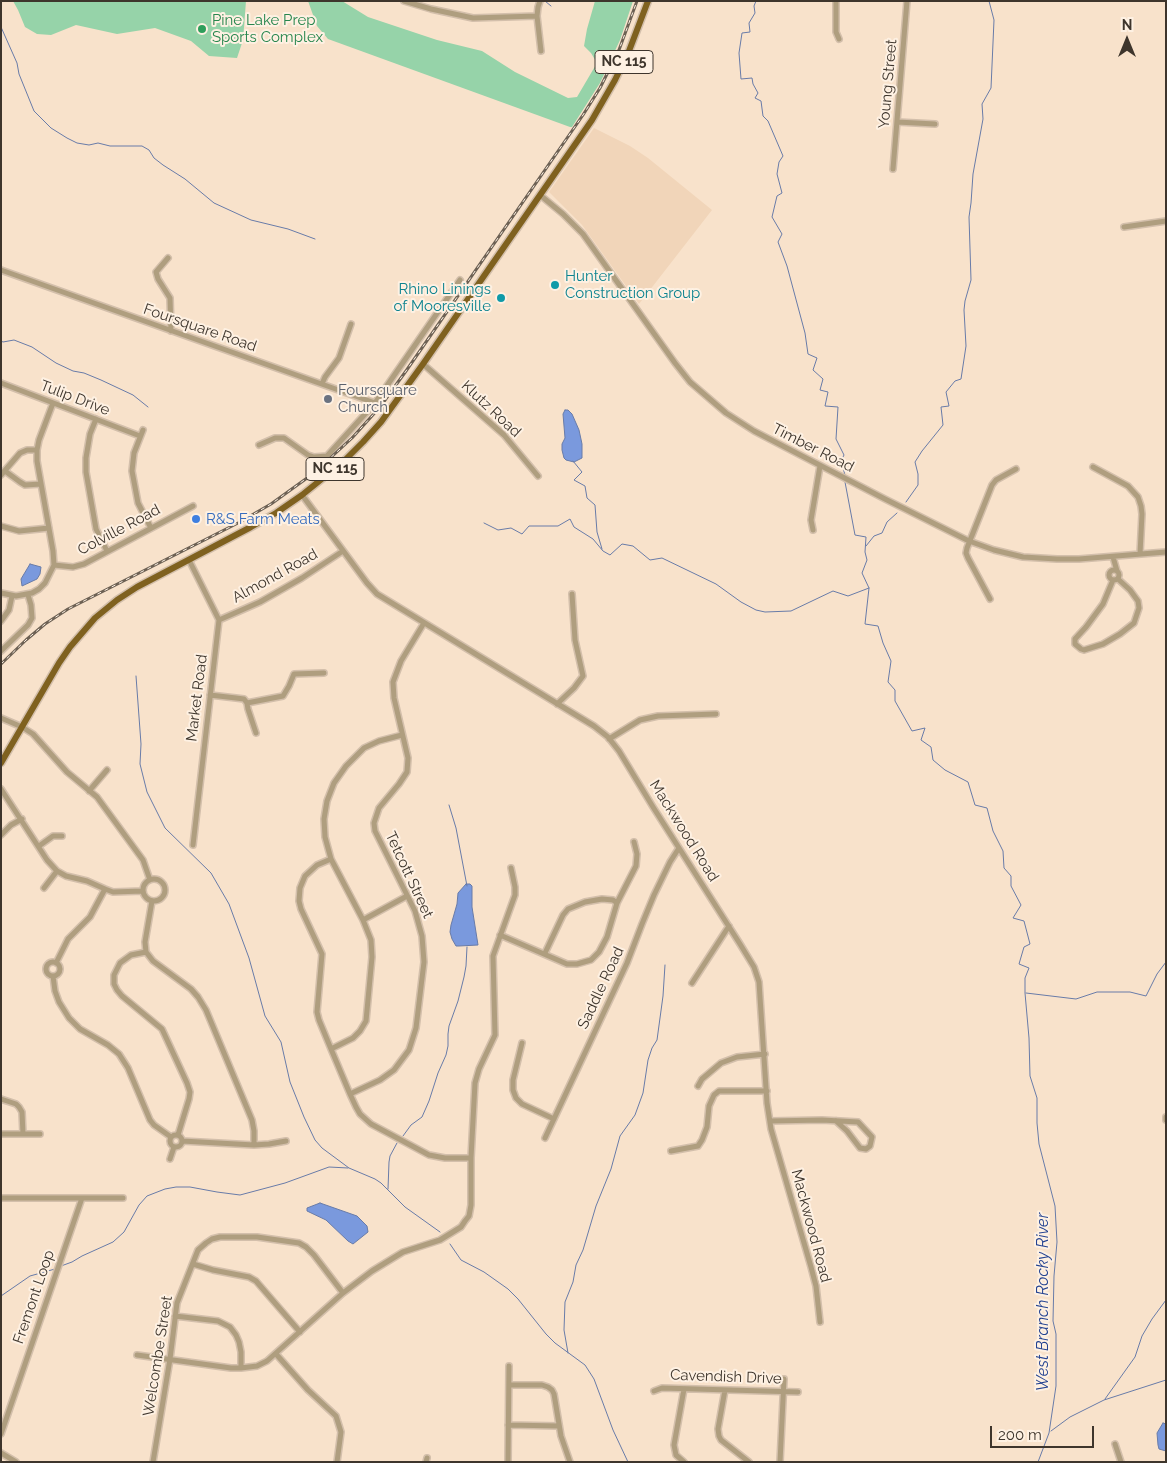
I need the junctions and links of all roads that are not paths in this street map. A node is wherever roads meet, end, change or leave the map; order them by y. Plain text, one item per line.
1 (404, 1) edge
2 (540, 1) edge
3 (648, 1) edge
4 (836, 1) edge
5 (907, 1) edge
6 (537, 16) junction
7 (839, 39) dead end
8 (541, 51) dead end
9 (897, 122) junction
10 (935, 124) dead end
11 (893, 169) dead end
12 (540, 195) junction
13 (1166, 221) edge
14 (1124, 227) dead end
15 (168, 258) dead end
16 (1, 270) edge
17 (460, 280) dead end
18 (351, 324) dead end
19 (171, 331) junction
20 (423, 364) junction
21 (1, 383) edge
22 (322, 384) junction
23 (53, 403) junction
24 (375, 403) junction
25 (388, 413) junction
26 (96, 419) junction
27 (143, 430) dead end
28 (140, 436) junction
29 (259, 445) dead end
30 (37, 450) junction
31 (820, 466) junction
32 (1093, 467) dead end
33 (1016, 469) dead end
34 (3, 473) edge
35 (538, 476) dead end
36 (41, 484) junction
37 (302, 495) junction
38 (193, 506) dead end
39 (1, 526) edge
40 (49, 528) junction
41 (151, 528) junction
42 (813, 530) dead end
43 (969, 541) junction
44 (107, 551) junction
45 (343, 551) junction
46 (1166, 552) edge
47 (1140, 554) junction
48 (1114, 559) junction
49 (189, 560) junction
50 (54, 565) junction
51 (1114, 571) junction
52 (1115, 580) junction
53 (1, 593) edge
54 (572, 594) dead end
55 (28, 595) junction
56 (12, 596) junction
57 (990, 599) dead end
58 (219, 620) junction
59 (1, 621) edge
60 (424, 623) junction
61 (1, 651) edge
62 (324, 673) dead end
63 (210, 695) junction
64 (247, 703) junction
65 (557, 704) junction
66 (716, 714) dead end
67 (1, 718) edge
68 (22, 727) junction
69 (256, 733) dead end
70 (402, 735) junction
71 (609, 738) junction
72 (1, 763) edge
73 (107, 770) dead end
74 (1, 789) edge
75 (88, 791) junction
76 (22, 819) junction
77 (1, 835) edge
78 (62, 836) dead end
79 (634, 842) dead end
80 (193, 845) dead end
81 (39, 846) junction
82 (679, 848) junction
83 (332, 859) junction
84 (511, 868) dead end
85 (57, 871) junction
86 (150, 880) junction
87 (44, 888) dead end
88 (105, 889) junction
89 (143, 891) junction
90 (407, 896) junction
91 (152, 901) junction
92 (617, 902) junction
93 (363, 920) junction
94 (729, 926) junction
95 (500, 935) junction
96 (146, 952) junction
97 (545, 953) junction
98 (56, 963) junction
99 (53, 976) junction
100 (692, 983) dead end
101 (522, 1043) dead end
102 (331, 1049) junction
103 (764, 1054) junction
104 (698, 1086) dead end
105 (767, 1091) junction
106 (350, 1094) junction
107 (1, 1099) edge
108 (554, 1118) junction
109 (770, 1121) junction
110 (836, 1121) junction
111 (1, 1134) edge
112 (23, 1134) junction
113 (40, 1134) dead end
114 (178, 1135) junction
115 (171, 1137) junction
116 (545, 1138) dead end
117 (182, 1141) junction
118 (286, 1141) dead end
119 (254, 1145) junction
120 (174, 1147) junction
121 (671, 1151) dead end
122 (471, 1158) junction
123 (170, 1159) dead end
124 (1, 1198) edge
125 (82, 1198) junction
126 (123, 1198) dead end
127 (193, 1264) junction
128 (343, 1293) junction
129 (175, 1316) junction
130 (820, 1322) dead end
131 (300, 1332) junction
132 (276, 1354) junction
133 (137, 1355) dead end
134 (170, 1359) junction
135 (509, 1366) dead end
136 (241, 1368) junction
137 (784, 1379) dead end
138 (508, 1385) junction
139 (684, 1389) junction
140 (725, 1390) junction
141 (654, 1391) dead end
142 (783, 1392) junction
143 (798, 1392) dead end
144 (508, 1425) junction
145 (559, 1426) junction
146 (1, 1434) edge
147 (1115, 1444) dead end
148 (1, 1453) edge
149 (16, 1462) edge
150 (153, 1462) edge
151 (337, 1462) edge
152 (508, 1462) edge
153 (570, 1462) edge
154 (684, 1462) edge
155 (749, 1462) edge
156 (780, 1462) edge
157 (1121, 1462) edge

1 - 6 street
2 - 6 street
3 - 12 main road, NC 115
4 - 7 street
5 - 9 street, Young Street
6 - 8 street
9 - 10 street
9 - 11 street, Young Street
12 - 20 main road, NC 115
12 - 31 street, Timber Road
13 - 14 street
15 - 19 street
16 - 19 street, Foursquare Road
17 - 24 street
18 - 22 street
19 - 22 street, Foursquare Road
20 - 25 main road, NC 115
20 - 35 street, Klutz Road
21 - 23 street, Tulip Drive
22 - 24 street, Foursquare Road
23 - 26 street, Tulip Drive
23 - 30 street
24 - 25 street, Foursquare Road
24 - 29 street
25 - 37 main road, NC 115
26 - 28 street, Tulip Drive
26 - 44 street
27 - 28 street
28 - 41 street
30 - 34 street
30 - 36 street
31 - 42 street
31 - 43 street, Timber Road
32 - 47 street
33 - 43 street
34 - 36 street
36 - 40 street
37 - 45 street, Mackwood Road
37 - 49 main road, NC 115
38 - 41 street, Colville Road
39 - 40 street
40 - 50 street
41 - 44 street, Colville Road
43 - 48 street, Timber Road
43 - 57 street
44 - 50 street, Colville Road
45 - 58 street, Almond Road
45 - 60 street, Mackwood Road
46 - 47 street, Timber Road
47 - 48 street, Timber Road
48 - 51 street
49 - 58 street
49 - 68 main road, NC 115
50 - 55 street
51 - 52 street
51 - 52 street
52 - 52 street
53 - 56 street
54 - 65 street
55 - 56 street
55 - 61 street
56 - 59 street
58 - 63 street, Market Road
60 - 65 street, Mackwood Road
60 - 70 street, Tetcott Street
62 - 64 street
63 - 64 street
63 - 80 street, Market Road
64 - 69 street
65 - 71 street, Mackwood Road
66 - 71 street
67 - 68 street
68 - 72 main road, NC 115
68 - 75 street
70 - 83 street
70 - 90 street, Tetcott Street
71 - 82 street, Mackwood Road
73 - 75 street
74 - 76 street
75 - 86 street
76 - 77 street
76 - 81 street
78 - 81 street
79 - 92 street
81 - 85 street
82 - 94 street, Mackwood Road
82 - 108 street, Saddle Road
83 - 93 street
83 - 102 street
84 - 95 street
85 - 87 street
85 - 88 street
86 - 89 street
86 - 91 street
88 - 89 street
88 - 98 street
89 - 91 street
90 - 93 street
90 - 106 street, Tetcott Street
91 - 96 street
92 - 97 street
92 - 97 street
93 - 102 street
94 - 100 street
94 - 103 street, Mackwood Road
95 - 97 street
95 - 122 street
96 - 114 street
96 - 119 street
98 - 99 street
98 - 99 street
99 - 115 street
101 - 108 street
102 - 106 street
103 - 104 street
103 - 105 street, Mackwood Road
105 - 109 street, Mackwood Road
105 - 121 street
106 - 122 street
107 - 112 street
108 - 116 street, Saddle Road
109 - 110 street
109 - 130 street, Mackwood Road
110 - 110 street
111 - 112 street
112 - 113 street
114 - 115 street
114 - 117 street
115 - 120 street
117 - 119 street
117 - 120 street
118 - 119 street
120 - 123 street
122 - 128 street
124 - 125 street
125 - 126 street
125 - 146 street, Fremont Loop
127 - 128 street, Welcombe Street
127 - 129 street, Welcombe Street
127 - 131 street
128 - 131 street
129 - 134 street, Welcombe Street
129 - 136 street
131 - 132 street
132 - 136 street
132 - 151 street
133 - 134 street
134 - 136 street
134 - 150 street, Welcombe Street
135 - 138 street
137 - 142 street
138 - 144 street
138 - 145 street
139 - 140 street, Cavendish Drive
139 - 141 street, Cavendish Drive
139 - 154 street
140 - 142 street, Cavendish Drive
140 - 155 street
142 - 143 street, Cavendish Drive
142 - 156 street
144 - 145 street
144 - 152 street
145 - 153 street
147 - 157 street
148 - 149 street

